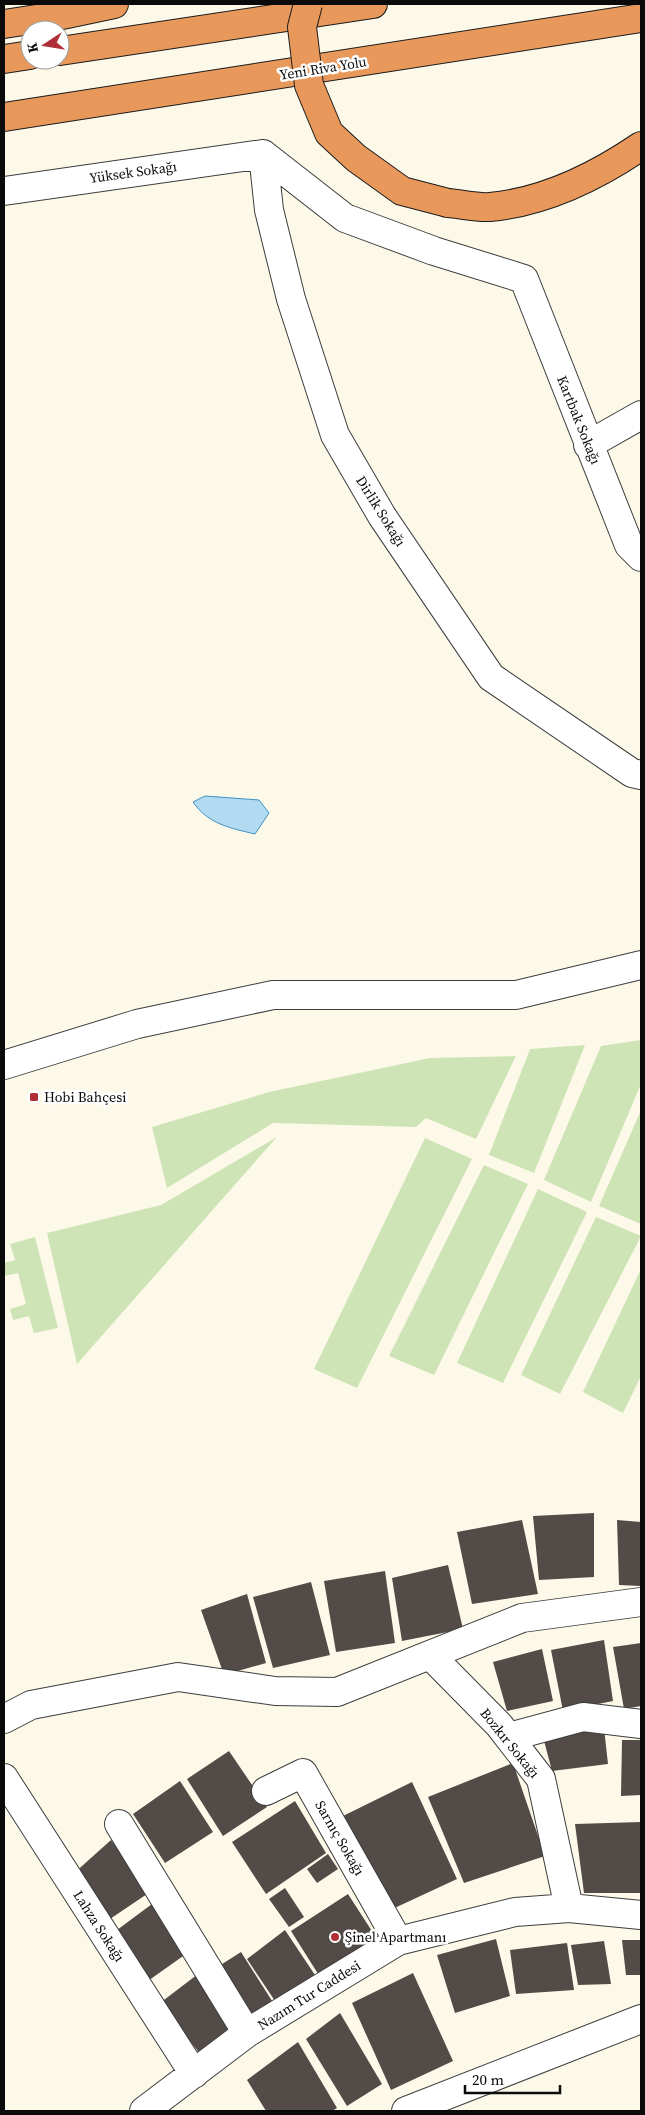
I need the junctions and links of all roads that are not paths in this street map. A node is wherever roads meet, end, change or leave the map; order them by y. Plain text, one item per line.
1 (114, 4) edge
2 (308, 4) edge
3 (373, 4) edge
4 (641, 18) edge
5 (4, 24) edge
6 (70, 49) edge
7 (20, 57) edge
8 (4, 59) edge
9 (4, 117) edge
10 (641, 146) edge
11 (263, 154) junction
12 (641, 159) edge
13 (614, 165) junction
14 (4, 191) edge
15 (641, 415) edge
16 (588, 445) junction
17 (641, 557) edge
18 (641, 775) edge
19 (641, 965) edge
20 (4, 1065) edge
21 (641, 1602) edge
22 (430, 1655) junction
23 (4, 1719) edge
24 (641, 1724) edge
25 (509, 1737) junction
26 (4, 1778) edge
27 (266, 1792) dead end
28 (119, 1824) dead end
29 (570, 1908) junction
30 (641, 1914) edge
31 (398, 1941) junction
32 (641, 2019) edge
33 (247, 2033) junction
34 (194, 2074) junction
35 (144, 2111) edge
36 (406, 2111) edge

1 - 5 highway
2 - 13 highway, bridge
3 - 6 highway
4 - 9 highway, Yeni Riva Yolu
7 - 8 highway
10 - 13 highway
11 - 14 street, Yüksek Sokağı
11 - 16 street, Kartbak Sokağı
11 - 18 street, Dirlik Sokağı
12 - 13 highway
15 - 16 street
16 - 17 street, Kartbak Sokağı
19 - 20 street
21 - 22 street
22 - 23 street
22 - 25 street, Bozkır Sokağı
24 - 25 street
25 - 29 street, Bozkır Sokağı
26 - 34 street, Lahza Sokağı
27 - 31 street, Sarnıç Sokağı
28 - 33 street
29 - 30 street, Nazım Tur Caddesi
29 - 31 street, Nazım Tur Caddesi
31 - 33 street, Nazım Tur Caddesi
32 - 36 street
33 - 34 street, Nazım Tur Caddesi
34 - 35 street, Nazım Tur Caddesi

